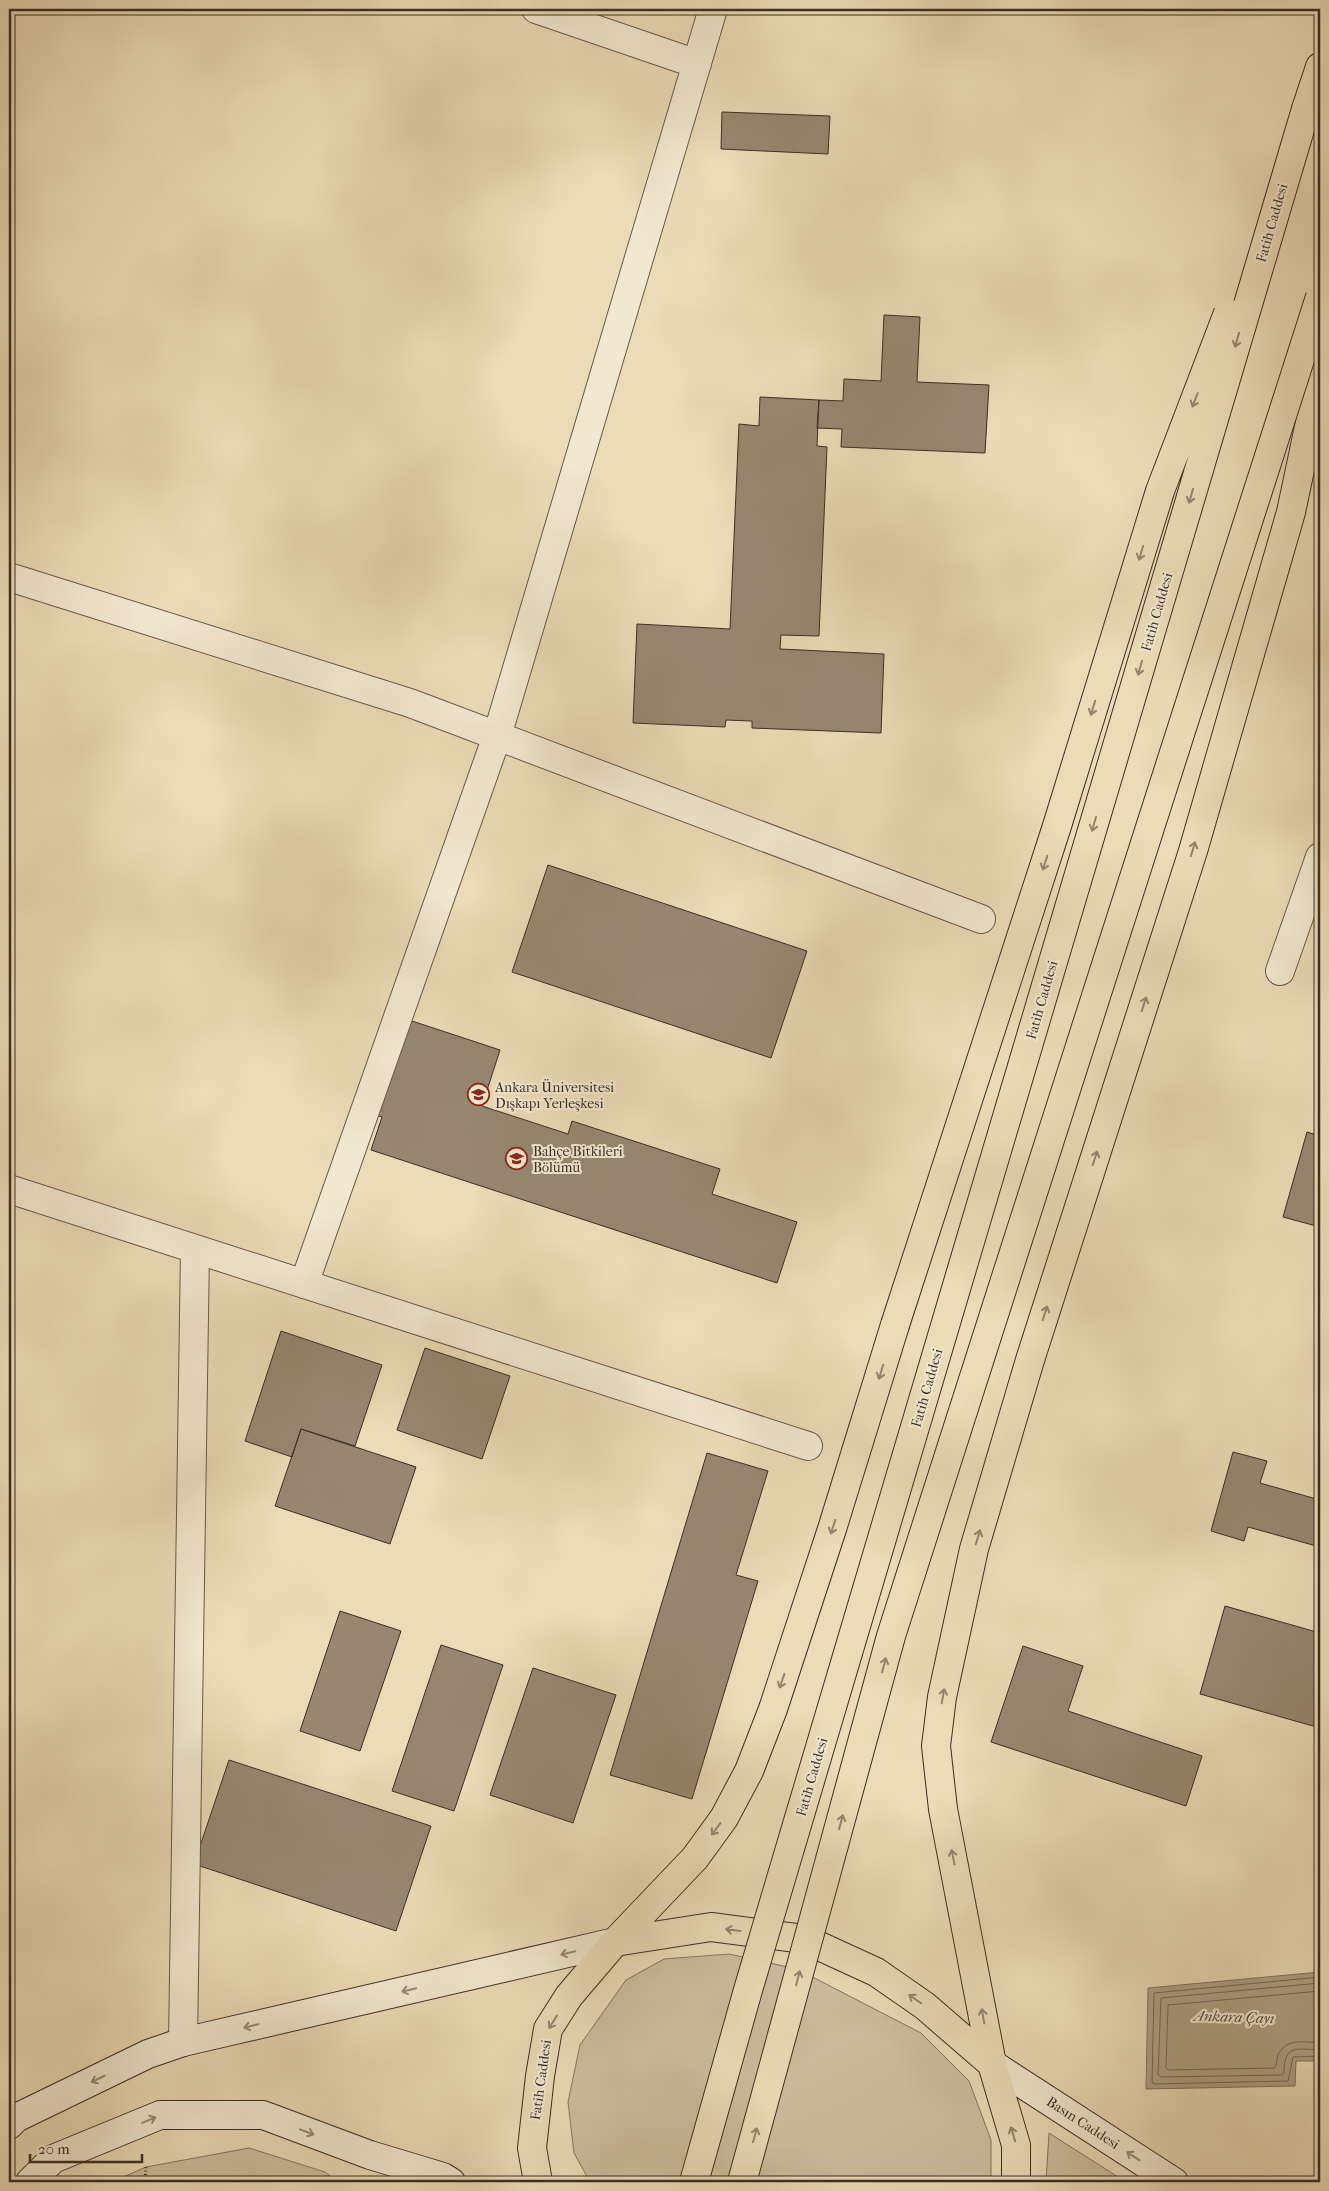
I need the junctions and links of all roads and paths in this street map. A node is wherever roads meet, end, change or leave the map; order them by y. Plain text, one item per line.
1 (536, 9) edge
2 (713, 9) edge
3 (697, 64) junction
4 (1320, 67) edge
5 (1306, 109) junction
6 (1320, 297) edge
7 (1320, 375) edge
8 (9, 577) edge
9 (497, 736) junction
10 (1320, 857) edge
11 (981, 919) dead end
12 (1280, 971) dead end
13 (9, 1189) edge
14 (196, 1249) junction
15 (304, 1284) junction
16 (808, 1446) dead end
17 (615, 1942) junction
18 (183, 2042) junction
19 (992, 2064) junction
20 (9, 2125) edge
21 (146, 2167) dead end
22 (30, 2182) edge
23 (145, 2182) edge
24 (451, 2182) edge
25 (538, 2182) edge
26 (694, 2182) edge
27 (742, 2182) edge
28 (1016, 2182) edge
29 (1174, 2182) edge

1 - 3 street
2 - 3 street
3 - 9 street
4 - 5 main road, Fatih Caddesi
5 -> 17 main road, Fatih Caddesi, bridge
5 -> 26 main road, Fatih Caddesi, bridge
27 -> 6 main road, bridge
19 -> 7 main road
8 - 9 street
9 - 11 street
9 - 15 street
10 - 12 street
13 - 14 street
14 - 15 street
14 - 18 street
15 - 16 street
17 -> 18 street
19 -> 17 main road
17 -> 25 main road, Fatih Caddesi
18 -> 20 street
28 -> 19 main road
29 -> 19 street, Basın Caddesi
21 - 23 path
22 -> 24 street

